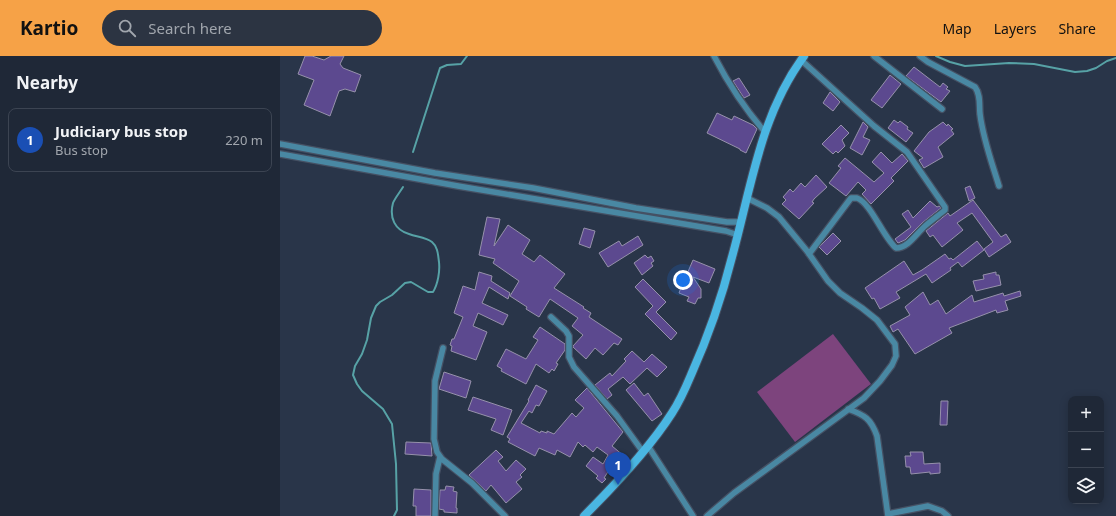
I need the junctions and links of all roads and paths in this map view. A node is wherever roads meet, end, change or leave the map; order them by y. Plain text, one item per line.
1 (714, 56) edge
2 (874, 56) edge
3 (920, 56) edge
4 (802, 58) edge
5 (942, 109) dead end
6 (765, 132) junction
7 (280, 144) edge
8 (280, 154) edge
9 (999, 186) dead end
10 (747, 198) junction
11 (740, 222) junction
12 (738, 235) junction
13 (809, 254) junction
14 (551, 317) dead end
15 (443, 348) dead end
16 (848, 409) junction
17 (645, 449) junction
18 (440, 457) junction
19 (888, 515) edge
20 (435, 516) edge
21 (505, 516) edge
22 (584, 516) edge
23 (693, 516) edge
24 (707, 516) edge
25 (948, 516) edge

1 - 6 street
2 - 5 street
3 - 9 street
4 - 6 main road
4 - 13 street
6 - 10 main road
7 - 11 street
8 - 12 street
10 - 11 main road
10 - 13 street
11 - 12 main road
12 - 17 main road
13 - 16 street
14 - 17 street
15 - 18 street
16 - 19 street
16 - 24 street
17 - 22 main road
17 - 23 street
18 - 20 street
18 - 21 street
19 - 25 street

